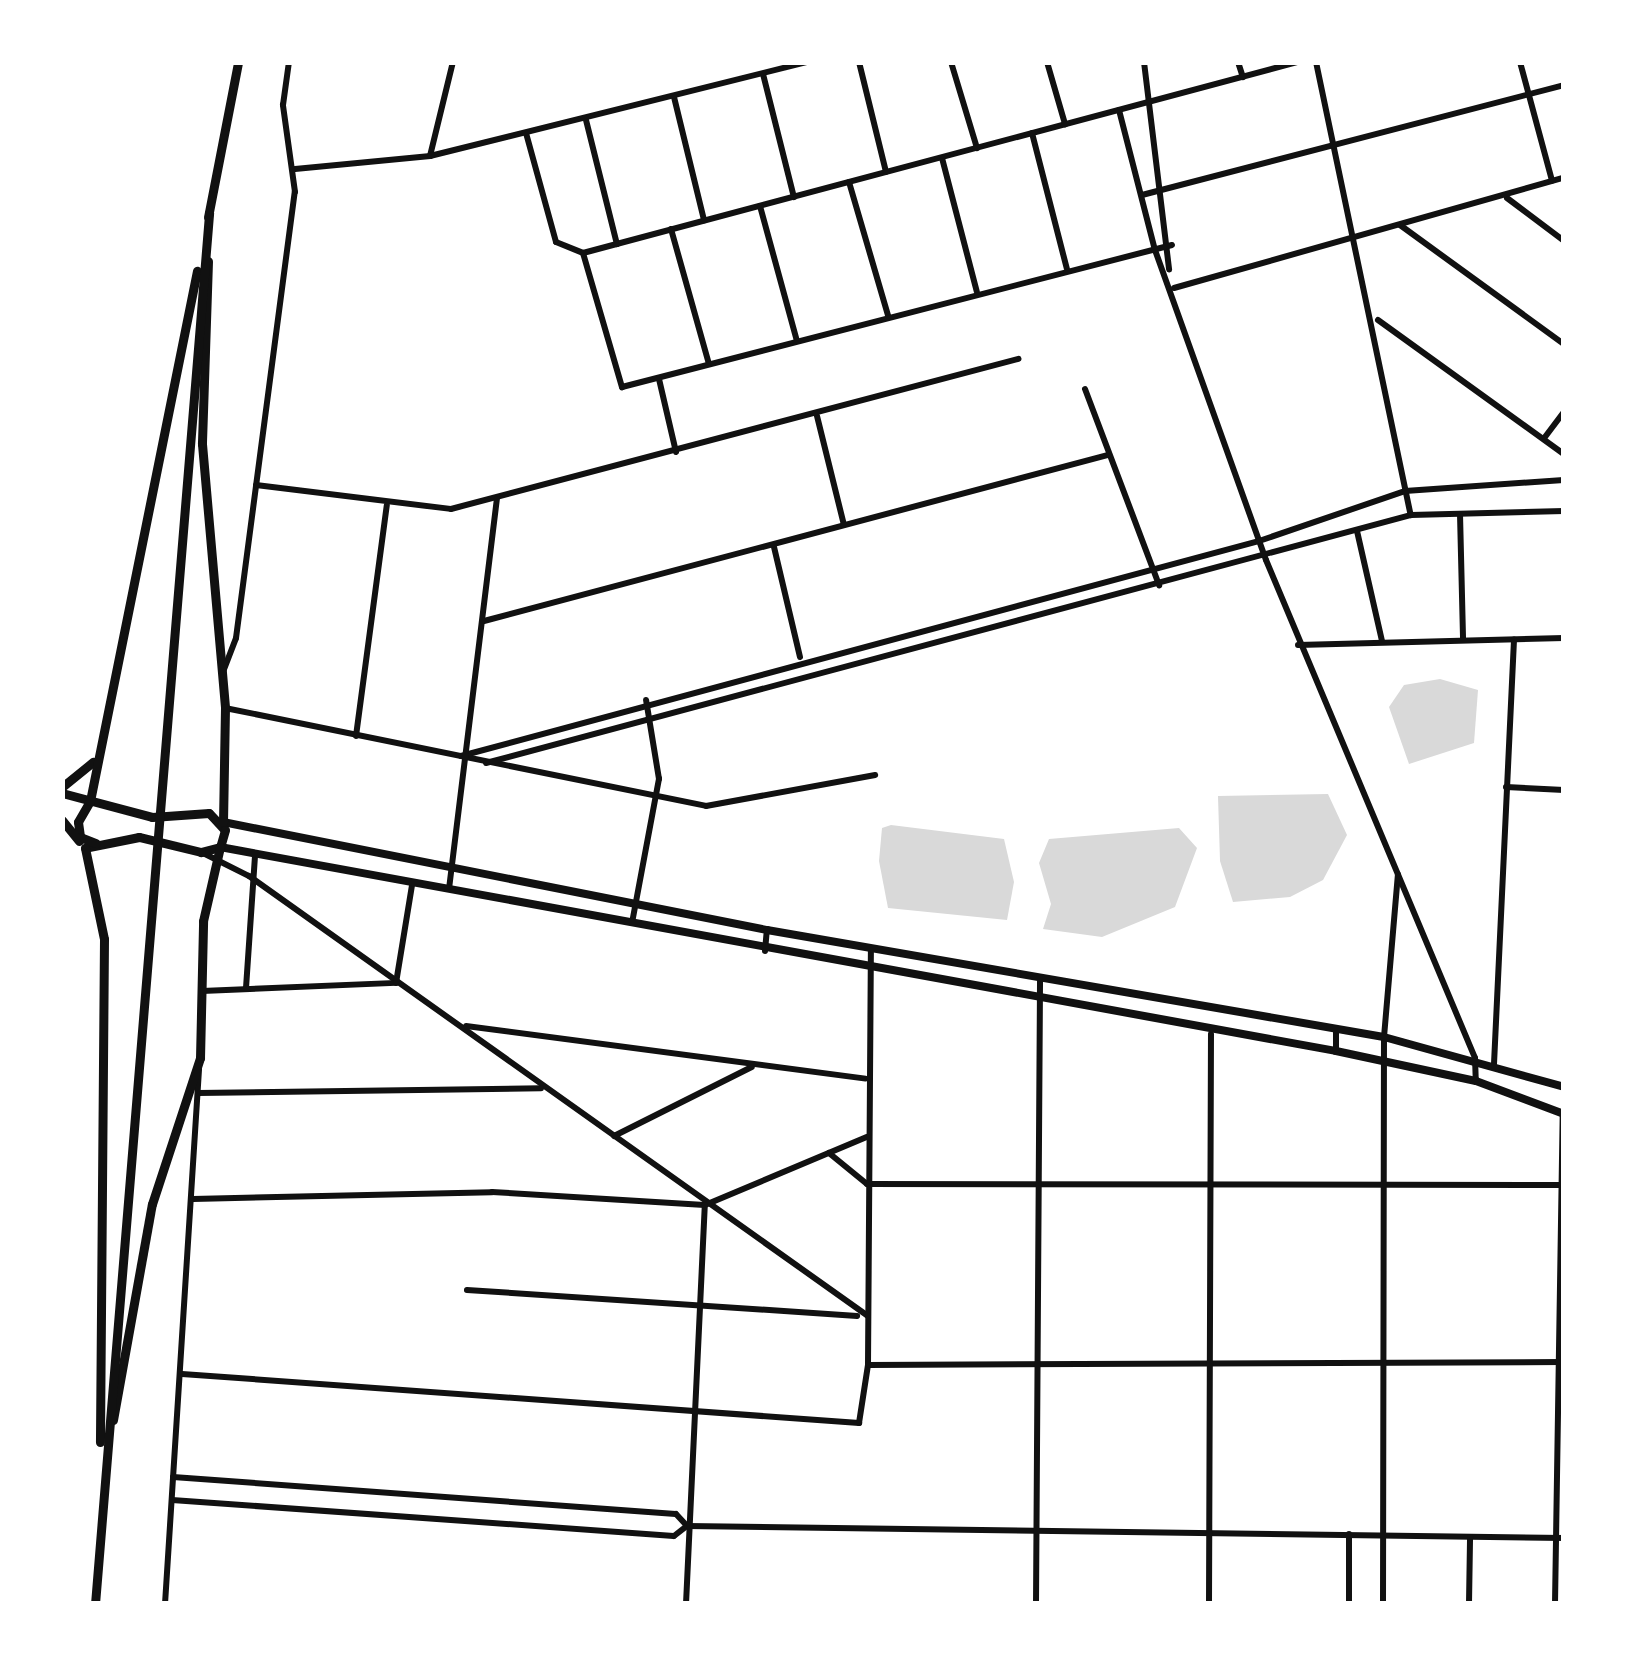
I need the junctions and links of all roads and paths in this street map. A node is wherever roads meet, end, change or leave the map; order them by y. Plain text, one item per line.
1 (238, 62) edge
2 (289, 62) edge
3 (452, 62) edge
4 (808, 62) edge
5 (858, 62) edge
6 (950, 62) edge
7 (1048, 62) edge
8 (1144, 62) edge
9 (1238, 62) edge
10 (1298, 62) edge
11 (1316, 62) edge
12 (1520, 62) edge
13 (763, 74) junction
14 (1242, 77) junction
15 (1564, 85) edge
16 (1528, 95) junction
17 (674, 98) junction
18 (1153, 101) junction
19 (1119, 110) junction
20 (586, 120) junction
21 (1065, 124) junction
22 (1032, 133) junction
23 (526, 134) junction
24 (1338, 144) junction
25 (976, 148) junction
26 (430, 156) junction
27 (942, 157) junction
28 (294, 168) junction
29 (886, 172) junction
30 (1564, 178) edge
31 (1552, 181) junction
32 (849, 182) junction
33 (1160, 190) junction
34 (1142, 195) junction
35 (794, 196) junction
36 (1506, 197) junction
37 (760, 206) junction
38 (209, 213) junction
39 (704, 220) junction
40 (1400, 226) junction
41 (672, 229) junction
42 (1359, 238) junction
43 (1564, 241) edge
44 (617, 244) junction
45 (1172, 245) junction
46 (1155, 250) junction
47 (582, 253) junction
48 (1067, 269) junction
49 (1169, 271) junction
50 (1174, 288) junction
51 (977, 292) junction
52 (888, 315) junction
53 (1376, 319) junction
54 (797, 341) junction
55 (1564, 344) edge
56 (1018, 359) dead end
57 (709, 364) junction
58 (658, 379) junction
59 (1085, 389) dead end
60 (1564, 412) edge
61 (817, 416) junction
62 (1545, 437) junction
63 (676, 452) junction
64 (1564, 454) edge
65 (1108, 455) junction
66 (1564, 480) edge
67 (256, 485) junction
68 (1405, 492) junction
69 (498, 498) junction
70 (386, 506) junction
71 (1564, 511) edge
72 (1460, 514) junction
73 (1411, 515) junction
74 (844, 525) junction
75 (1357, 531) junction
76 (1259, 540) junction
77 (774, 547) junction
78 (1266, 560) junction
79 (1152, 564) junction
80 (1158, 585) junction
81 (1028, 599) junction
82 (1032, 616) junction
83 (484, 621) junction
84 (1564, 638) edge
85 (1462, 639) junction
86 (1514, 639) junction
87 (1382, 641) junction
88 (1298, 645) junction
89 (800, 657) junction
90 (222, 673) junction
91 (646, 700) junction
92 (226, 708) junction
93 (649, 722) junction
94 (356, 736) junction
95 (461, 756) junction
96 (94, 760) junction
97 (486, 763) junction
98 (875, 775) dead end
99 (1506, 787) junction
100 (62, 790) edge
101 (1564, 790) edge
102 (655, 799) junction
103 (90, 801) junction
104 (62, 820) edge
105 (223, 822) junction
106 (80, 836) junction
107 (98, 844) junction
108 (85, 848) junction
109 (218, 852) junction
110 (255, 856) junction
111 (452, 868) junction
112 (1398, 874) junction
113 (250, 876) junction
114 (412, 885) junction
115 (449, 889) junction
116 (636, 902) junction
117 (632, 924) junction
118 (767, 930) junction
119 (871, 946) junction
120 (764, 952) junction
121 (870, 969) junction
122 (1040, 977) junction
123 (396, 984) junction
124 (246, 988) junction
125 (200, 991) junction
126 (1036, 998) junction
127 (465, 1026) junction
128 (1336, 1031) junction
129 (1211, 1034) junction
130 (1384, 1037) junction
131 (1336, 1051) junction
132 (200, 1058) junction
133 (1475, 1058) junction
134 (1388, 1063) junction
135 (1494, 1064) junction
136 (755, 1065) junction
137 (866, 1078) junction
138 (1476, 1081) junction
139 (1564, 1087) edge
140 (542, 1088) junction
141 (198, 1093) junction
142 (1563, 1114) edge
143 (614, 1136) junction
144 (867, 1137) junction
145 (830, 1154) junction
146 (866, 1184) junction
147 (1561, 1185) edge
148 (1036, 1186) junction
149 (1209, 1190) junction
150 (1385, 1190) junction
151 (193, 1199) junction
152 (705, 1205) junction
153 (467, 1290) dead end
154 (700, 1307) junction
155 (858, 1316) junction
156 (868, 1316) junction
157 (1037, 1362) junction
158 (1208, 1362) junction
159 (1559, 1362) edge
160 (1384, 1363) junction
161 (868, 1365) junction
162 (182, 1374) junction
163 (692, 1411) junction
164 (102, 1477) junction
165 (173, 1477) junction
166 (172, 1500) junction
167 (687, 1526) junction
168 (1349, 1534) junction
169 (1209, 1535) junction
170 (1382, 1535) junction
171 (1036, 1536) junction
172 (1470, 1537) junction
173 (1559, 1537) edge
174 (95, 1604) edge
175 (165, 1604) edge
176 (686, 1604) edge
177 (1036, 1604) edge
178 (1208, 1604) edge
179 (1350, 1604) edge
180 (1383, 1604) edge
181 (1469, 1604) edge
182 (1555, 1604) edge

1 - 38 main road
2 - 28 street
3 - 26 street
4 - 13 street
5 - 29 street
6 - 25 street
7 - 21 street
8 - 18 street
9 - 14 street
10 - 14 street
11 - 24 street
12 - 16 street
13 - 17 street
13 - 35 street
14 - 18 street
15 - 16 street
16 - 24 street
16 - 31 street
17 - 20 street
17 - 39 street
18 - 19 street
18 - 33 street
19 - 21 street
19 - 34 street
20 - 23 street
20 - 44 street
21 - 22 street
22 - 25 street
22 - 48 street
23 - 26 street
23 - 47 street
24 - 33 street
24 - 42 street
25 - 27 street
26 - 28 street
27 - 29 street
27 - 51 street
28 - 67 street
29 - 32 street
30 - 31 street
31 - 36 street
32 - 35 street
32 - 52 street
33 - 34 street
33 - 45 street
34 - 46 street
35 - 37 street
36 - 40 street
36 - 43 street
37 - 39 street
37 - 54 street
38 - 90 main road
38 - 96 main road
38 - 164 main road
39 - 41 street
40 - 42 street
40 - 55 street
41 - 44 street
41 - 57 street
42 - 50 street
42 - 53 street
44 - 47 street
45 - 46 street
45 - 49 street
46 - 48 street
46 - 49 street
47 - 58 street
48 - 51 street
49 - 50 street
50 - 76 street
51 - 52 street
52 - 54 street
53 - 62 street
53 - 68 street
54 - 57 street
56 - 61 street
57 - 58 street
58 - 63 street
59 - 65 street
60 - 62 street
61 - 63 street
61 - 74 street
62 - 64 street
63 - 69 street
65 - 74 street
65 - 79 street
66 - 68 street
67 - 70 street
67 - 90 street
68 - 73 street
68 - 76 street
69 - 70 street
69 - 83 street
70 - 94 street
71 - 72 street
72 - 73 street
72 - 85 street
73 - 75 street
74 - 77 street
75 - 78 street
75 - 87 street
76 - 78 street
76 - 79 street
77 - 83 street
77 - 89 street
78 - 80 street
78 - 88 street
79 - 80 street
79 - 81 street
80 - 82 street
81 - 82 street
81 - 89 street
82 - 93 street
83 - 95 street
84 - 86 street
85 - 86 street
85 - 87 street
86 - 99 street
87 - 88 street
88 - 112 street
89 - 91 street
90 - 92 main road
91 - 93 street
91 - 95 street
92 - 94 street
92 - 105 main road
93 - 97 street
93 - 102 street
94 - 95 street
95 - 97 street
95 - 111 street
96 - 100 main road
96 - 103 main road
97 - 102 street
98 - 102 street
99 - 101 street
99 - 135 street
100 - 103 main road
102 - 116 street
103 - 105 main road
103 - 106 main road
104 - 108 main road
105 - 109 main road
105 - 111 street
106 - 107 main road
106 - 108 main road
107 - 108 main road
107 - 109 main road
108 - 164 main road
109 - 110 street
109 - 113 street
109 - 125 main road
110 - 113 street
110 - 114 street
111 - 115 street
111 - 116 street
112 - 130 street
112 - 133 street
113 - 123 street
113 - 124 street
114 - 115 street
114 - 123 street
115 - 117 street
116 - 117 street
116 - 118 street
117 - 120 street
118 - 119 street
118 - 120 street
119 - 121 street
119 - 122 street
120 - 121 street
121 - 126 street
121 - 137 street
122 - 126 street
122 - 128 street
123 - 124 street
123 - 127 street
124 - 125 street
125 - 132 main road
126 - 129 street
126 - 148 street
127 - 136 street
127 - 140 street
128 - 130 street
128 - 131 street
129 - 131 street
129 - 149 street
130 - 133 street
130 - 134 street
131 - 134 street
132 - 141 street
132 - 164 main road
133 - 135 street
133 - 138 street
134 - 138 street
134 - 150 street
135 - 139 street
136 - 137 street
136 - 143 street
137 - 144 street
138 - 142 street
140 - 141 street
140 - 143 street
141 - 151 street
142 - 147 street
143 - 152 street
144 - 145 street
144 - 146 street
145 - 146 street
145 - 152 street
146 - 148 street
146 - 156 street
147 - 150 street
147 - 159 street
148 - 149 street
148 - 157 street
149 - 150 street
149 - 158 street
150 - 160 street
151 - 152 street
151 - 162 street
152 - 154 street
152 - 155 street
153 - 154 street
154 - 155 street
154 - 163 street
155 - 156 street
156 - 161 street
157 - 158 street
157 - 161 street
157 - 171 street
158 - 160 street
158 - 169 street
159 - 160 street
159 - 173 street
160 - 170 street
161 - 163 street
162 - 163 street
162 - 165 street
163 - 167 street
164 - 174 main road
165 - 166 street
165 - 167 street
166 - 167 street
166 - 175 street
167 - 171 street
167 - 176 street
168 - 169 street
168 - 170 street
168 - 179 street
169 - 171 street
169 - 178 street
170 - 172 street
170 - 180 street
171 - 177 street
172 - 173 street
172 - 181 street
173 - 182 street

